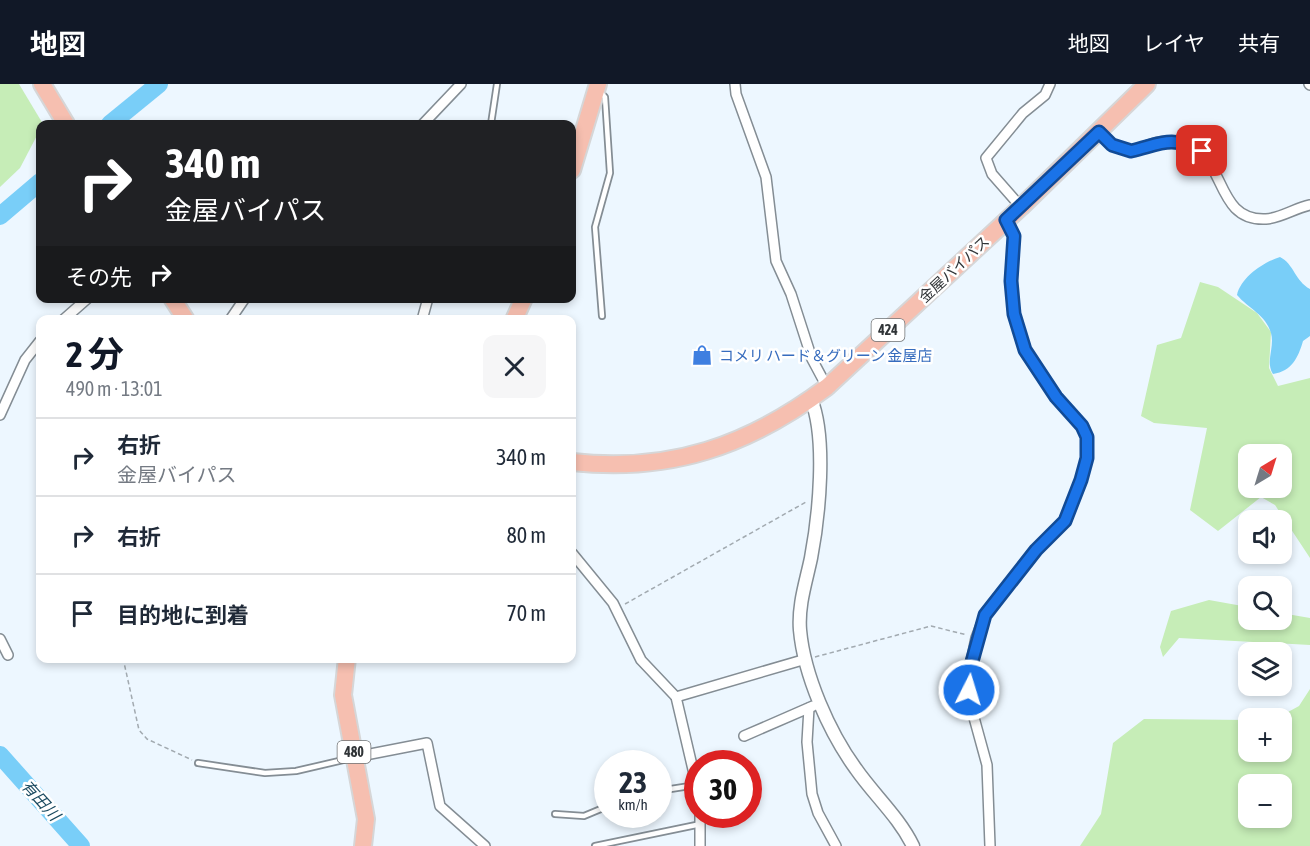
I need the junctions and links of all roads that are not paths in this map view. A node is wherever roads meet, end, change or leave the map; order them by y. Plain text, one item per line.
1 (461, 84) edge
2 (497, 84) edge
3 (735, 84) edge
4 (1050, 84) edge
5 (1148, 84) edge
6 (597, 86) edge
7 (44, 87) edge
8 (64, 120) edge
9 (427, 120) edge
10 (492, 120) edge
11 (1099, 132) junction
12 (576, 157) edge
13 (1310, 205) edge
14 (1021, 207) junction
15 (1006, 220) junction
16 (82, 303) edge
17 (69, 315) edge
18 (602, 316) dead end
19 (36, 347) edge
20 (827, 387) junction
21 (811, 399) junction
22 (0, 415) edge
23 (576, 462) edge
24 (576, 558) edge
25 (0, 639) edge
26 (8, 655) dead end
27 (806, 659) junction
28 (344, 663) edge
29 (676, 697) junction
30 (815, 705) junction
31 (744, 736) dead end
32 (688, 750) edge
33 (354, 757) junction
34 (198, 763) road end
35 (594, 812) edge
36 (555, 814) dead end
37 (684, 823) edge
38 (701, 828) edge
39 (363, 846) edge
40 (485, 846) edge
41 (595, 846) edge
42 (700, 846) edge
43 (836, 846) edge
44 (913, 846) edge
45 (990, 846) edge

1 - 9 street
2 - 10 lane
3 - 20 street
4 - 14 street
5 - 11 highway, 金屋バイパス / 424
6 - 12 highway
6 - 18 lane
7 - 8 highway
11 - 13 street
11 - 14 highway, 金屋バイパス / 424
14 - 15 highway, 金屋バイパス / 424
15 - 20 highway, 金屋バイパス / 424
15 - 45 street
16 - 17 street
19 - 22 street
20 - 21 highway, 金屋バイパス / 424
21 - 23 highway, 金屋バイパス / 424
21 - 27 street
24 - 29 street
25 - 26 street
27 - 29 street
27 - 30 street
28 - 33 highway, 480
29 - 32 street
30 - 31 street
30 - 43 street
30 - 44 street
33 - 34 lane
33 - 39 highway, 480
33 - 40 street
35 - 36 lane
37 - 41 lane
38 - 42 street

